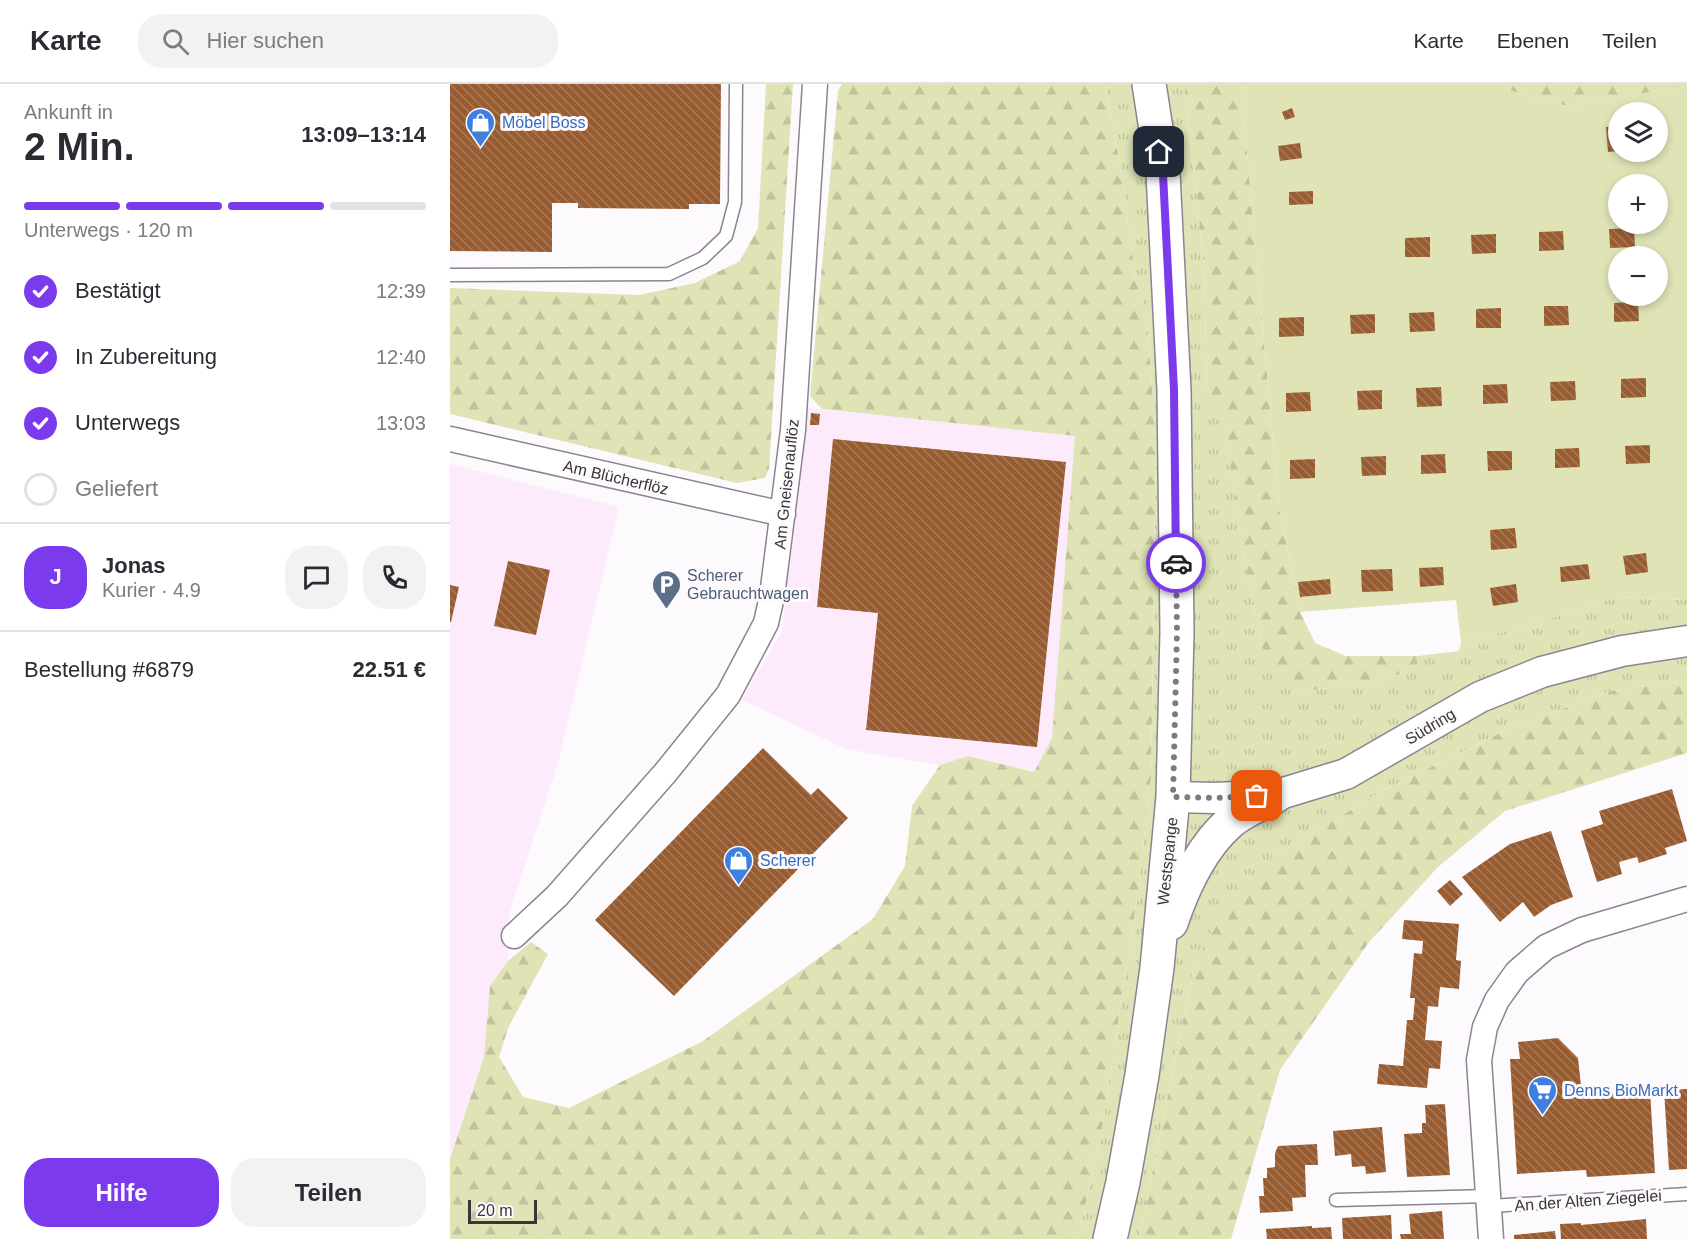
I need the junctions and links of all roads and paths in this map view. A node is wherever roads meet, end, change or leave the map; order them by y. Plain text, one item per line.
1 (736, 84) edge
2 (815, 84) edge
3 (1149, 84) edge
4 (450, 275) edge
5 (450, 439) edge
6 (783, 514) junction
7 (1687, 640) edge
8 (1277, 795) junction
9 (1173, 797) junction
10 (1687, 899) edge
11 (514, 936) dead end
12 (1157, 968) junction
13 (1687, 1194) edge
14 (1336, 1200) dead end
15 (1489, 1201) junction
16 (1110, 1239) edge
17 (1491, 1239) edge

1 - 4 lane
2 - 6 street, Am Gneisenauflöz
3 - 9 main road, Westspange
5 - 6 street, Am Blücherflöz
6 - 11 street, Am Gneisenauflöz
7 - 8 street, Südring
8 - 9 street, Südring
8 - 12 main road
9 - 12 main road, Westspange
10 - 15 street, An der Alten Ziegelei
12 - 16 main road, Westspange
13 - 15 lane, An der Alten Ziegelei
14 - 15 lane, An der Alten Ziegelei
15 - 17 street, An der Alten Ziegelei

